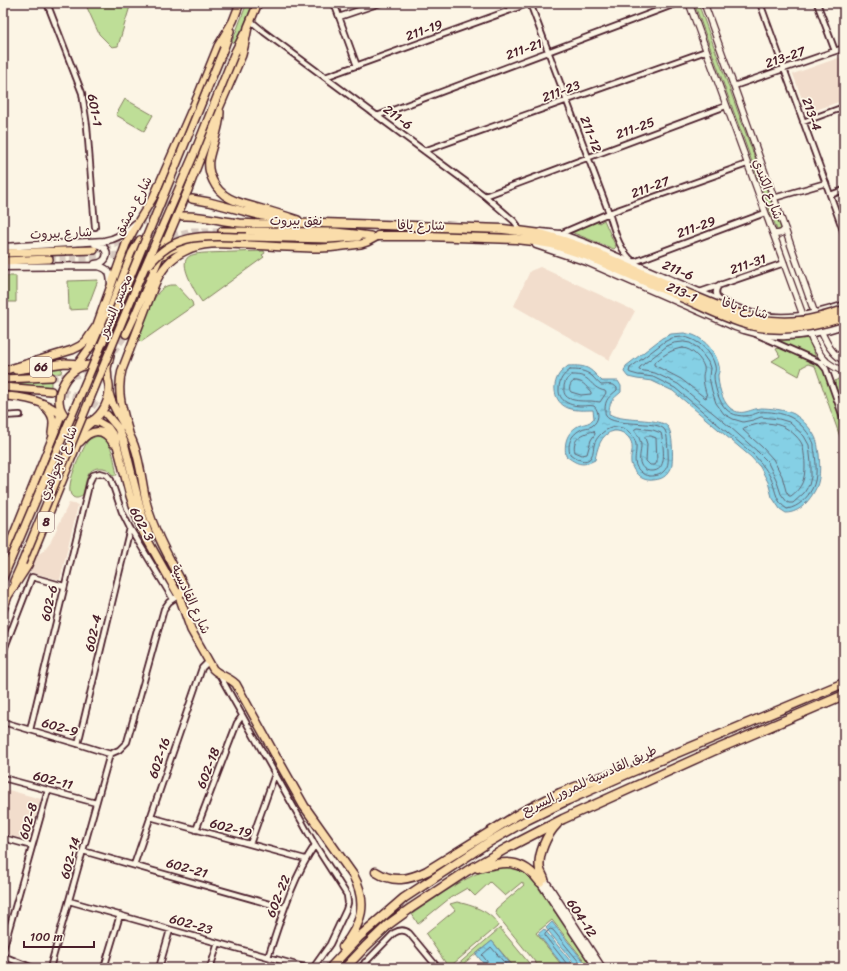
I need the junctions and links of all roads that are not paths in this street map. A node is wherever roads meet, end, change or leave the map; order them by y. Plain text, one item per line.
1 (47, 3) edge
2 (240, 3) edge
3 (258, 3) edge
4 (334, 3) edge
5 (380, 3) edge
6 (509, 3) edge
7 (530, 3) edge
8 (678, 3) edge
9 (689, 3) edge
10 (704, 3) edge
11 (760, 3) edge
12 (818, 3) edge
13 (511, 10) junction
14 (339, 18) junction
15 (233, 21) junction
16 (250, 24) junction
17 (844, 48) edge
18 (706, 51) junction
19 (835, 51) junction
20 (548, 52) junction
21 (357, 66) junction
22 (784, 69) junction
23 (325, 77) junction
24 (734, 86) junction
25 (566, 101) junction
26 (220, 106) junction
27 (726, 106) junction
28 (844, 107) edge
29 (377, 116) junction
30 (804, 122) junction
31 (424, 151) junction
32 (588, 157) junction
33 (747, 164) junction
34 (826, 183) junction
35 (844, 190) edge
36 (830, 195) junction
37 (485, 196) junction
38 (774, 198) junction
39 (192, 199) tunnel mouth
40 (765, 213) junction
41 (609, 214) junction
42 (183, 216) tunnel mouth
43 (298, 220) junction
44 (174, 221) junction
45 (138, 222) junction
46 (323, 223) junction
47 (95, 227) dead end
48 (785, 229) junction
49 (222, 231) tunnel mouth
50 (521, 231) junction
51 (773, 233) junction
52 (844, 233) edge
53 (560, 234) junction
54 (374, 236) junction
55 (516, 239) junction
56 (140, 240) dead end
57 (789, 240) junction
58 (86, 242) junction
59 (212, 244) junction
60 (777, 245) junction
61 (3, 247) edge
62 (94, 250) tunnel mouth
63 (3, 253) edge
64 (49, 259) tunnel mouth
65 (3, 261) edge
66 (158, 262) junction
67 (634, 262) junction
68 (784, 263) junction
69 (81, 266) junction
70 (640, 266) junction
71 (3, 267) edge
72 (140, 278) junction
73 (720, 285) junction
74 (111, 286) junction
75 (700, 292) junction
76 (682, 294) junction
77 (719, 300) junction
78 (844, 305) edge
79 (844, 310) edge
80 (815, 314) junction
81 (803, 316) junction
82 (844, 317) edge
83 (103, 321) junction
84 (844, 325) edge
85 (821, 331) junction
86 (755, 333) junction
87 (810, 333) junction
88 (95, 334) junction
89 (126, 334) tunnel mouth
90 (80, 346) junction
91 (90, 348) junction
92 (844, 361) edge
93 (823, 362) junction
94 (78, 363) junction
95 (56, 365) junction
96 (93, 366) junction
97 (3, 371) edge
98 (844, 372) edge
99 (68, 376) junction
100 (51, 377) tunnel mouth
101 (3, 379) edge
102 (108, 382) junction
103 (3, 387) edge
104 (51, 391) tunnel mouth
105 (109, 393) junction
106 (3, 396) edge
107 (38, 401) junction
108 (62, 413) junction
109 (107, 414) tunnel mouth
110 (20, 415) dead end
111 (3, 416) edge
112 (94, 420) junction
113 (844, 420) edge
114 (129, 432) junction
115 (52, 439) junction
116 (76, 445) junction
117 (120, 455) junction
118 (90, 481) joint
119 (130, 528) junction
120 (156, 554) junction
121 (3, 561) edge
122 (3, 578) edge
123 (64, 586) junction
124 (8, 596) junction
125 (176, 598) junction
126 (3, 610) edge
127 (3, 652) edge
128 (209, 661) junction
129 (218, 673) junction
130 (844, 681) edge
131 (842, 696) edge
132 (242, 716) junction
133 (3, 722) edge
134 (30, 730) junction
135 (78, 744) junction
136 (110, 754) junction
137 (278, 760) joint
138 (629, 773) junction
139 (275, 774) junction
140 (3, 778) edge
141 (48, 790) junction
142 (96, 803) junction
143 (150, 818) junction
144 (562, 819) junction
145 (196, 830) junction
146 (3, 838) edge
147 (250, 844) junction
148 (315, 845) junction
149 (32, 846) junction
150 (83, 851) junction
151 (305, 859) junction
152 (134, 865) junction
153 (467, 871) junction
154 (376, 872) dead end
155 (542, 880) junction
156 (69, 901) junction
157 (284, 908) junction
158 (120, 915) junction
159 (170, 930) junction
160 (218, 943) junction
161 (3, 950) edge
162 (3, 956) edge
163 (268, 957) junction
164 (365, 962) junction
165 (332, 966) edge
166 (33, 968) edge
167 (50, 968) edge
168 (104, 968) edge
169 (159, 968) edge
170 (210, 968) edge
171 (307, 968) edge
172 (313, 968) edge
173 (345, 968) edge
174 (360, 968) edge
175 (369, 968) edge
176 (438, 968) edge
177 (597, 968) edge
178 (602, 968) edge

1 - 47 street, 601-1
2 - 15 main road, شارع دمشق
3 - 16 main road
4 - 14 street
5 - 14 street
6 - 13 street
7 - 13 street, 211-19
7 - 20 street, 211-12
8 - 20 street, 211-21
9 - 18 street, شارع الكندي
10 - 24 street, شارع الكندي
11 - 22 street, 213-4
12 - 19 street
13 - 21 street, 211-19
14 - 21 street
15 - 45 main road, شارع دمشق
15 - 122 main road, مجسر النسور, bridge
16 - 23 street, 211-6
16 - 26 main road
16 - 72 main road, مجسر النسور, bridge
17 - 19 street, 213-27
18 - 25 street, 211-23
18 - 27 street, شارع الكندي
19 - 22 street, 213-27
20 - 25 street, 211-12
20 - 29 street, 211-21
21 - 23 street, 211-19
22 - 24 street, 213-27
22 - 30 street, 213-4
23 - 29 street, 211-6
24 - 38 street, شارع الكندي
25 - 31 street, 211-23
25 - 32 street, 211-12
26 - 43 main road
26 - 44 main road
27 - 32 street, 211-25
27 - 33 street, شارع الكندي
28 - 30 street
29 - 31 street, 211-6
30 - 34 street, 213-4
31 - 37 street, 211-6
32 - 37 street, 211-25
32 - 41 street, 211-12
33 - 40 street, شارع الكندي
33 - 41 street, 211-27
34 - 36 street, 213-4
34 - 38 street
35 - 36 street
36 - 52 street, 213-4
37 - 50 street, 211-6
38 - 48 street, شارع الكندي
39 - 43 main road, نفق بيروت
40 - 51 street, شارع الكندي
40 - 67 street, 211-29
41 - 53 street, 211-27
41 - 67 street, 211-12
42 - 46 main road, شارع يافا
43 - 46 main road, نفق بيروت
44 - 66 main road
44 - 102 main road
45 - 58 main road, شارع بيروت
45 - 74 main road, شارع دمشق
46 - 50 highway, شارع يافا
48 - 51 street
48 - 57 street, شارع الكندي
49 - 54 main road, نفق بيروت
50 - 53 main road, 211-6
50 - 55 street
50 - 76 highway, شارع يافا
51 - 60 street, شارع الكندي
53 - 70 main road, 211-6
54 - 55 highway, شارع يافا
54 - 59 main road, شارع يافا
54 - 72 main road, bridge
55 - 76 highway, شارع يافا
55 - 86 main road, 213-1
56 - 83 main road
57 - 60 street
57 - 80 street, شارع الكندي
58 - 61 main road, شارع بيروت
58 - 69 main road
59 - 66 main road
59 - 114 main road, شارع يافا
60 - 68 street, شارع الكندي
62 - 63 main road
64 - 65 main road
66 - 89 main road
67 - 70 street, 211-12
68 - 73 street, 211-31
68 - 81 street, شارع الكندي
69 - 71 main road
69 - 74 main road
70 - 75 main road, 211-6
72 - 124 main road, مجسر النسور, bridge
73 - 75 street, 211-31
73 - 77 street, 211-31
74 - 83 main road, شارع دمشق
75 - 77 main road, 211-6
76 - 79 highway, شارع يافا, bridge
76 - 82 highway, شارع يافا, bridge
77 - 81 main road, 211-6
78 - 80 main road
80 - 81 main road
80 - 85 street, شارع الكندي
81 - 87 street, شارع الكندي
83 - 88 main road
83 - 90 main road, شارع دمشق
83 - 91 main road, 66
84 - 85 main road, 213-1
85 - 87 main road, 213-1
85 - 92 street, شارع الكندي
86 - 87 main road, 213-1
86 - 93 street
87 - 93 street, شارع الكندي
88 - 90 main road
88 - 91 main road
90 - 97 main road, شارع دمشق
91 - 94 main road, 66
91 - 95 main road
93 - 98 street, شارع الكندي
93 - 113 street
94 - 95 main road, 66
94 - 96 main road, 66
94 - 99 main road, 66
95 - 97 main road, 66
96 - 99 main road
96 - 102 main road
99 - 108 main road
100 - 101 main road
102 - 105 main road
103 - 104 main road
105 - 112 main road
105 - 114 main road, شارع القادسية
106 - 107 main road
107 - 108 main road
107 - 115 main road
108 - 112 main road
108 - 115 main road, شارع الجواهري / 8
109 - 120 main road
110 - 111 street
112 - 116 main road, شارع الجواهري / 8
112 - 117 main road, شارع القادسية
114 - 125 main road, شارع القادسية
115 - 116 main road
115 - 121 main road, شارع الجواهري / 8
116 - 117 main road
116 - 124 main road, شارع الجواهري / 8
117 - 120 main road, شارع القادسية
118 - 119 street, 602-3
118 - 123 street, 602-6
119 - 125 street, 602-3
119 - 135 street, 602-4
120 - 125 main road, شارع القادسية
123 - 127 street
123 - 134 street, 602-6
124 - 126 main road, شارع الجواهري / 8
125 - 128 main road, شارع القادسية
125 - 136 street
128 - 129 main road, شارع القادسية
128 - 143 street, 602-16
129 - 132 street
129 - 137 main road, شارع القادسية
130 - 138 highway, طريق القادسية للمرور السريع
131 - 144 highway, طريق القادسية للمرور السريع
132 - 139 street
132 - 145 street, 602-18
133 - 134 street, 602-9
134 - 135 street, 602-9
135 - 136 street, 602-9
136 - 142 street, 602-14
137 - 165 highway
138 - 154 highway
138 - 165 highway, طريق القادسية للمرور السريع
139 - 147 street
139 - 148 street
140 - 141 street, 602-11
141 - 142 street, 602-11
141 - 149 street, 602-8
142 - 150 street, 602-14
143 - 145 street, 602-19
143 - 152 street, 602-16
144 - 153 highway, طريق القادسية للمرور السريع
144 - 155 highway
145 - 147 street, 602-19
146 - 149 street
147 - 151 street, 602-19
148 - 151 street, 602-22
148 - 172 street
149 - 161 street, 602-8
150 - 152 street, 602-21
150 - 156 street, 602-14
151 - 157 street, 602-22
152 - 157 street, 602-21
153 - 155 highway
153 - 173 highway, طريق القادسية للمرور السريع
155 - 177 main road, 604-12
155 - 178 main road, 604-12
156 - 158 street, 602-23
156 - 167 street, 602-14
157 - 163 street, 602-22
158 - 159 street, 602-23
158 - 168 street
159 - 160 street, 602-23
159 - 169 street
160 - 163 street, 602-23
160 - 170 street
162 - 166 street
163 - 171 street, 602-23
164 - 174 street
164 - 175 street
164 - 176 street

